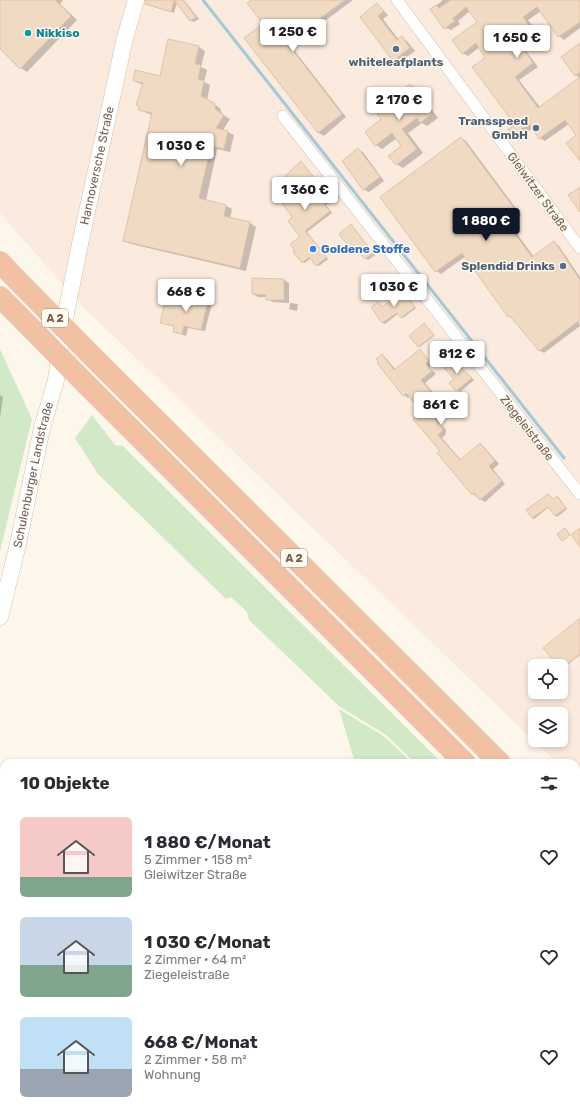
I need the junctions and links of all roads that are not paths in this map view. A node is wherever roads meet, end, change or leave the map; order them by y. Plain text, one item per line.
1 (136, 0) edge
2 (397, 0) edge
3 (283, 116) dead end
4 (580, 248) edge
5 (0, 262) edge
6 (0, 297) edge
7 (63, 332) joint
8 (579, 490) edge
9 (0, 617) edge
10 (461, 759) edge
11 (496, 759) edge

1 - 7 main road, Hannoversche Straße
2 - 4 street, Gleiwitzer Straße
3 - 8 street, Ziegeleistraße
5 - 11 highway, A 2, bridge
6 - 10 highway, A 2, bridge
7 - 9 main road, Schulenburger Landstraße

